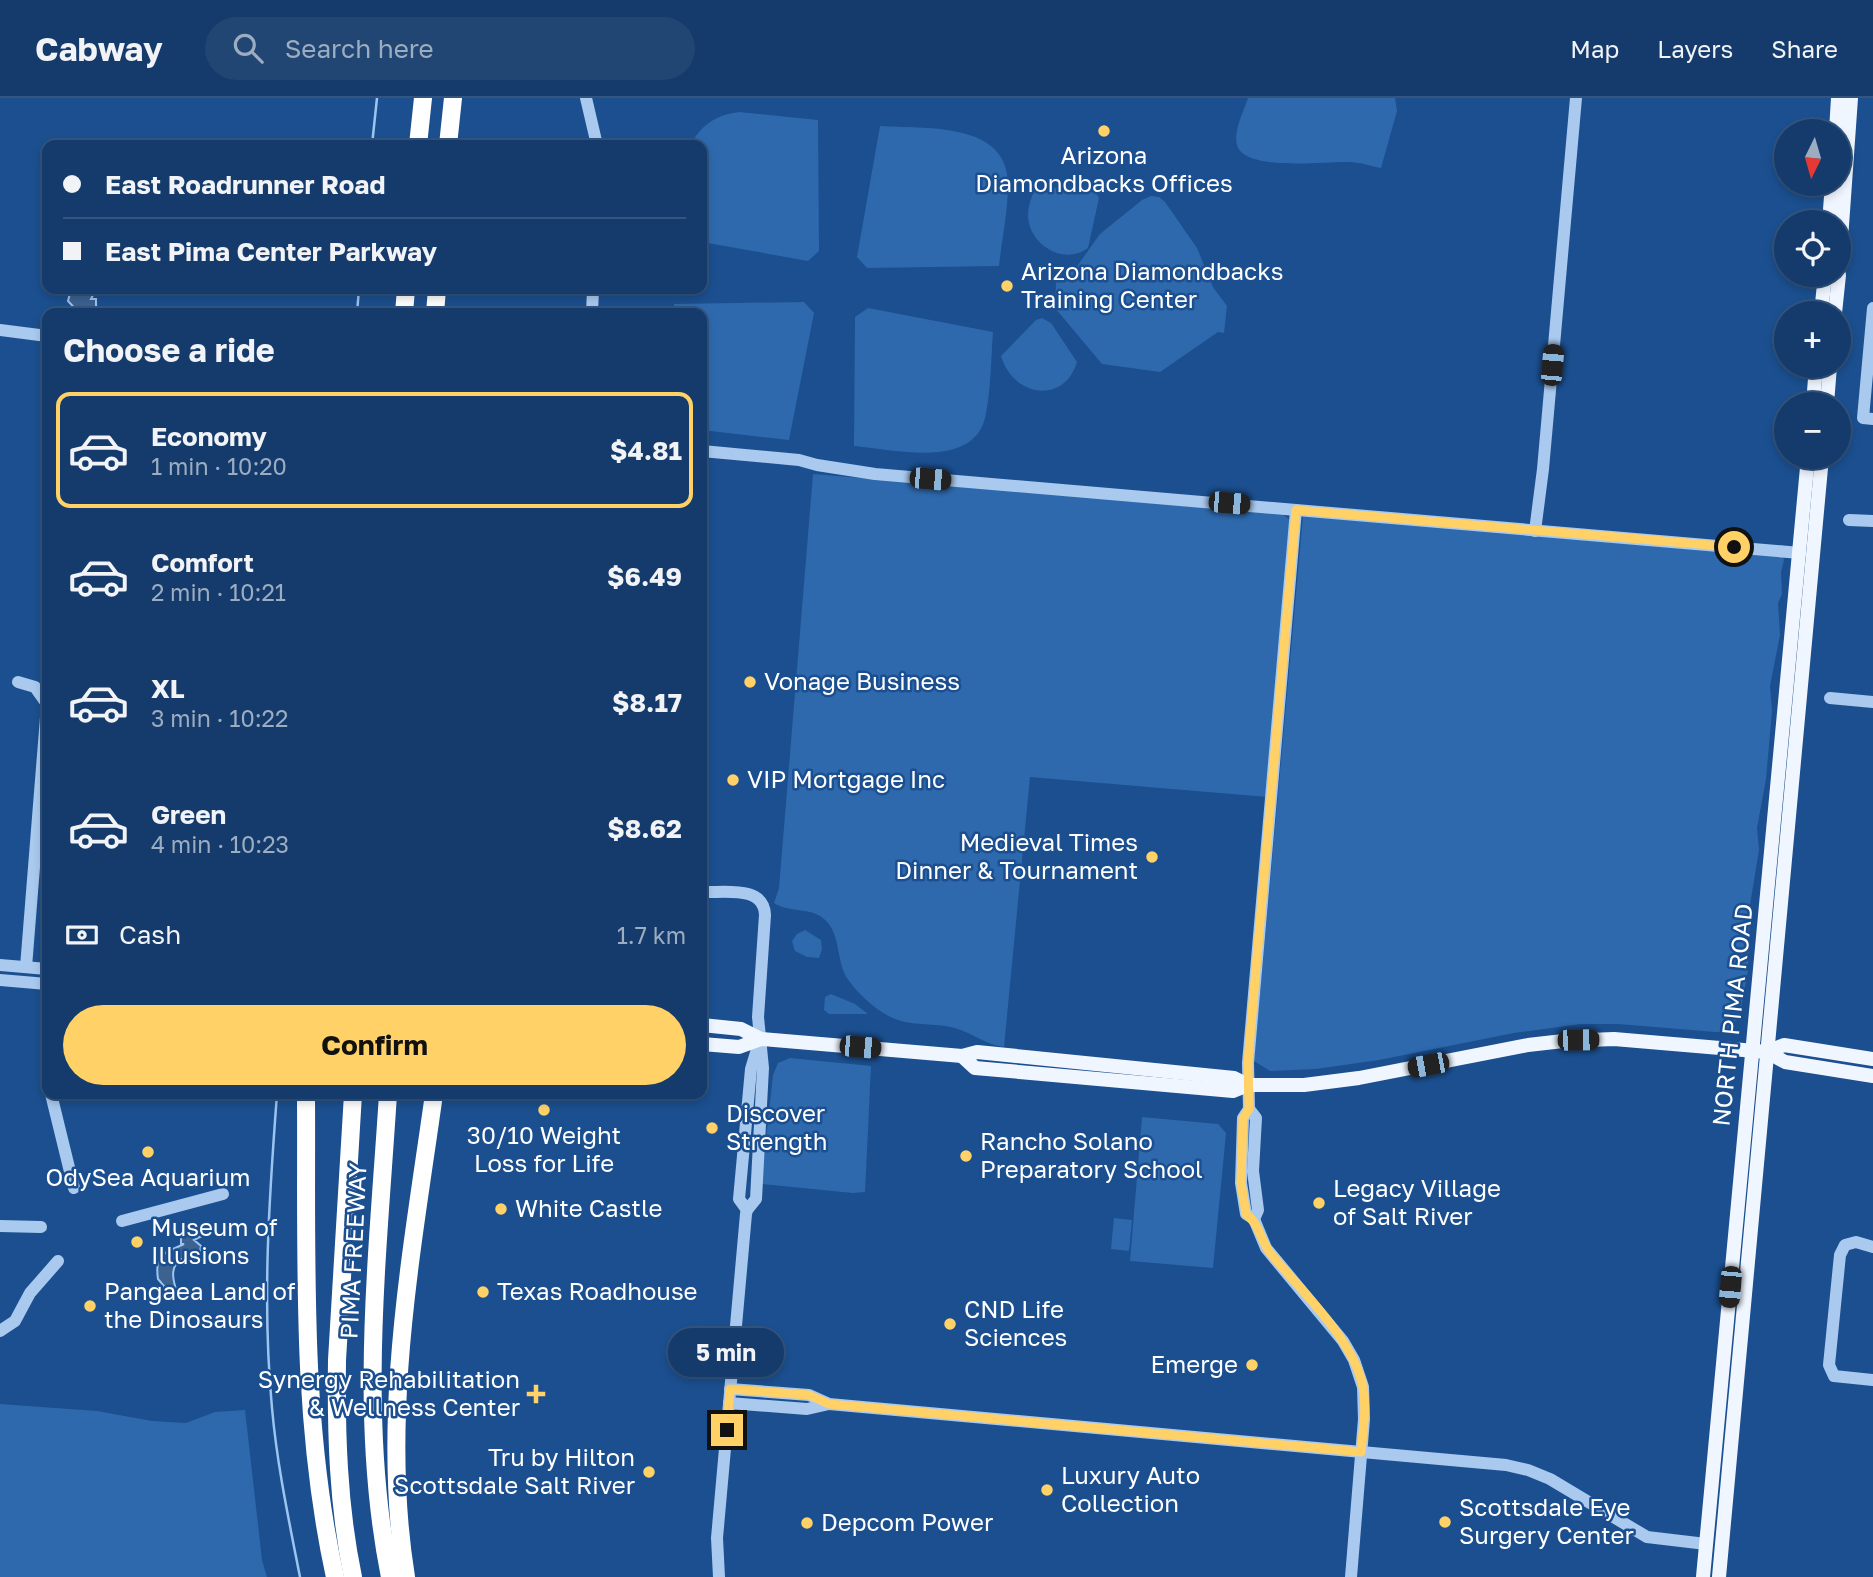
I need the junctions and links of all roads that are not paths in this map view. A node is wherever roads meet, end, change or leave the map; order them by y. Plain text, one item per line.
1 (423, 98) edge
2 (453, 98) edge
3 (586, 98) edge
4 (1576, 98) edge
5 (1838, 98) edge
6 (1851, 98) edge
7 (1837, 119) edge
8 (419, 140) edge
9 (449, 140) edge
10 (596, 140) edge
11 (1843, 210) edge
12 (1873, 308) edge
13 (0, 330) edge
14 (42, 336) edge
15 (1873, 419) edge
16 (707, 451) edge
17 (1807, 469) edge
18 (1821, 469) edge
19 (1296, 510) junction
20 (1849, 520) dead end
21 (1873, 521) edge
22 (1535, 531) junction
23 (1800, 552) junction
24 (18, 682) dead end
25 (42, 697) edge
26 (1830, 698) dead end
27 (1873, 702) edge
28 (42, 767) edge
29 (707, 892) edge
30 (0, 965) edge
31 (26, 967) junction
32 (42, 969) edge
33 (0, 980) edge
34 (42, 984) edge
35 (707, 1026) edge
36 (761, 1039) junction
37 (707, 1044) edge
38 (1751, 1051) junction
39 (1767, 1052) junction
40 (1873, 1059) edge
41 (1873, 1076) edge
42 (1248, 1085) junction
43 (52, 1099) edge
44 (306, 1099) edge
45 (353, 1099) edge
46 (388, 1099) edge
47 (433, 1099) edge
48 (74, 1188) dead end
49 (223, 1194) dead end
50 (122, 1221) dead end
51 (0, 1226) edge
52 (41, 1227) dead end
53 (1873, 1247) edge
54 (58, 1261) dead end
55 (0, 1331) edge
56 (1738, 1377) junction
57 (1873, 1380) edge
58 (730, 1396) junction
59 (1361, 1452) junction
60 (1706, 1544) junction
61 (335, 1577) edge
62 (353, 1577) edge
63 (390, 1577) edge
64 (406, 1577) edge
65 (719, 1577) edge
66 (1351, 1577) edge
67 (1703, 1577) edge
68 (1712, 1577) edge
69 (1719, 1577) edge

1 - 8 highway
2 - 9 highway
3 - 10 street
4 - 22 street
5 - 7 main road
6 - 11 main road
12 - 15 street
13 - 14 street
16 - 19 street
17 - 23 main road, NORTH PIMA ROAD
18 - 39 main road, NORTH PIMA ROAD
19 - 22 street
19 - 42 street
20 - 21 street
22 - 23 street
23 - 38 main road, NORTH PIMA ROAD
24 - 25 street
26 - 27 street
28 - 31 street
29 - 36 street
30 - 31 street
31 - 32 street
33 - 34 street
35 - 36 main road
36 - 37 main road
36 - 42 main road
36 - 58 street
38 - 39 main road
38 - 42 main road
38 - 60 main road, NORTH PIMA ROAD
39 - 40 main road
39 - 41 main road
39 - 56 main road, NORTH PIMA ROAD
42 - 59 street
43 - 48 street
44 - 61 highway
45 - 62 highway, PIMA FREEWAY
46 - 63 highway, PIMA FREEWAY
47 - 64 highway
49 - 50 street
51 - 52 street
53 - 57 street
54 - 55 street
56 - 60 main road
56 - 69 main road, NORTH PIMA ROAD
58 - 59 street
58 - 65 street
59 - 60 street
59 - 66 street
60 - 67 main road, NORTH PIMA ROAD
60 - 68 main road

